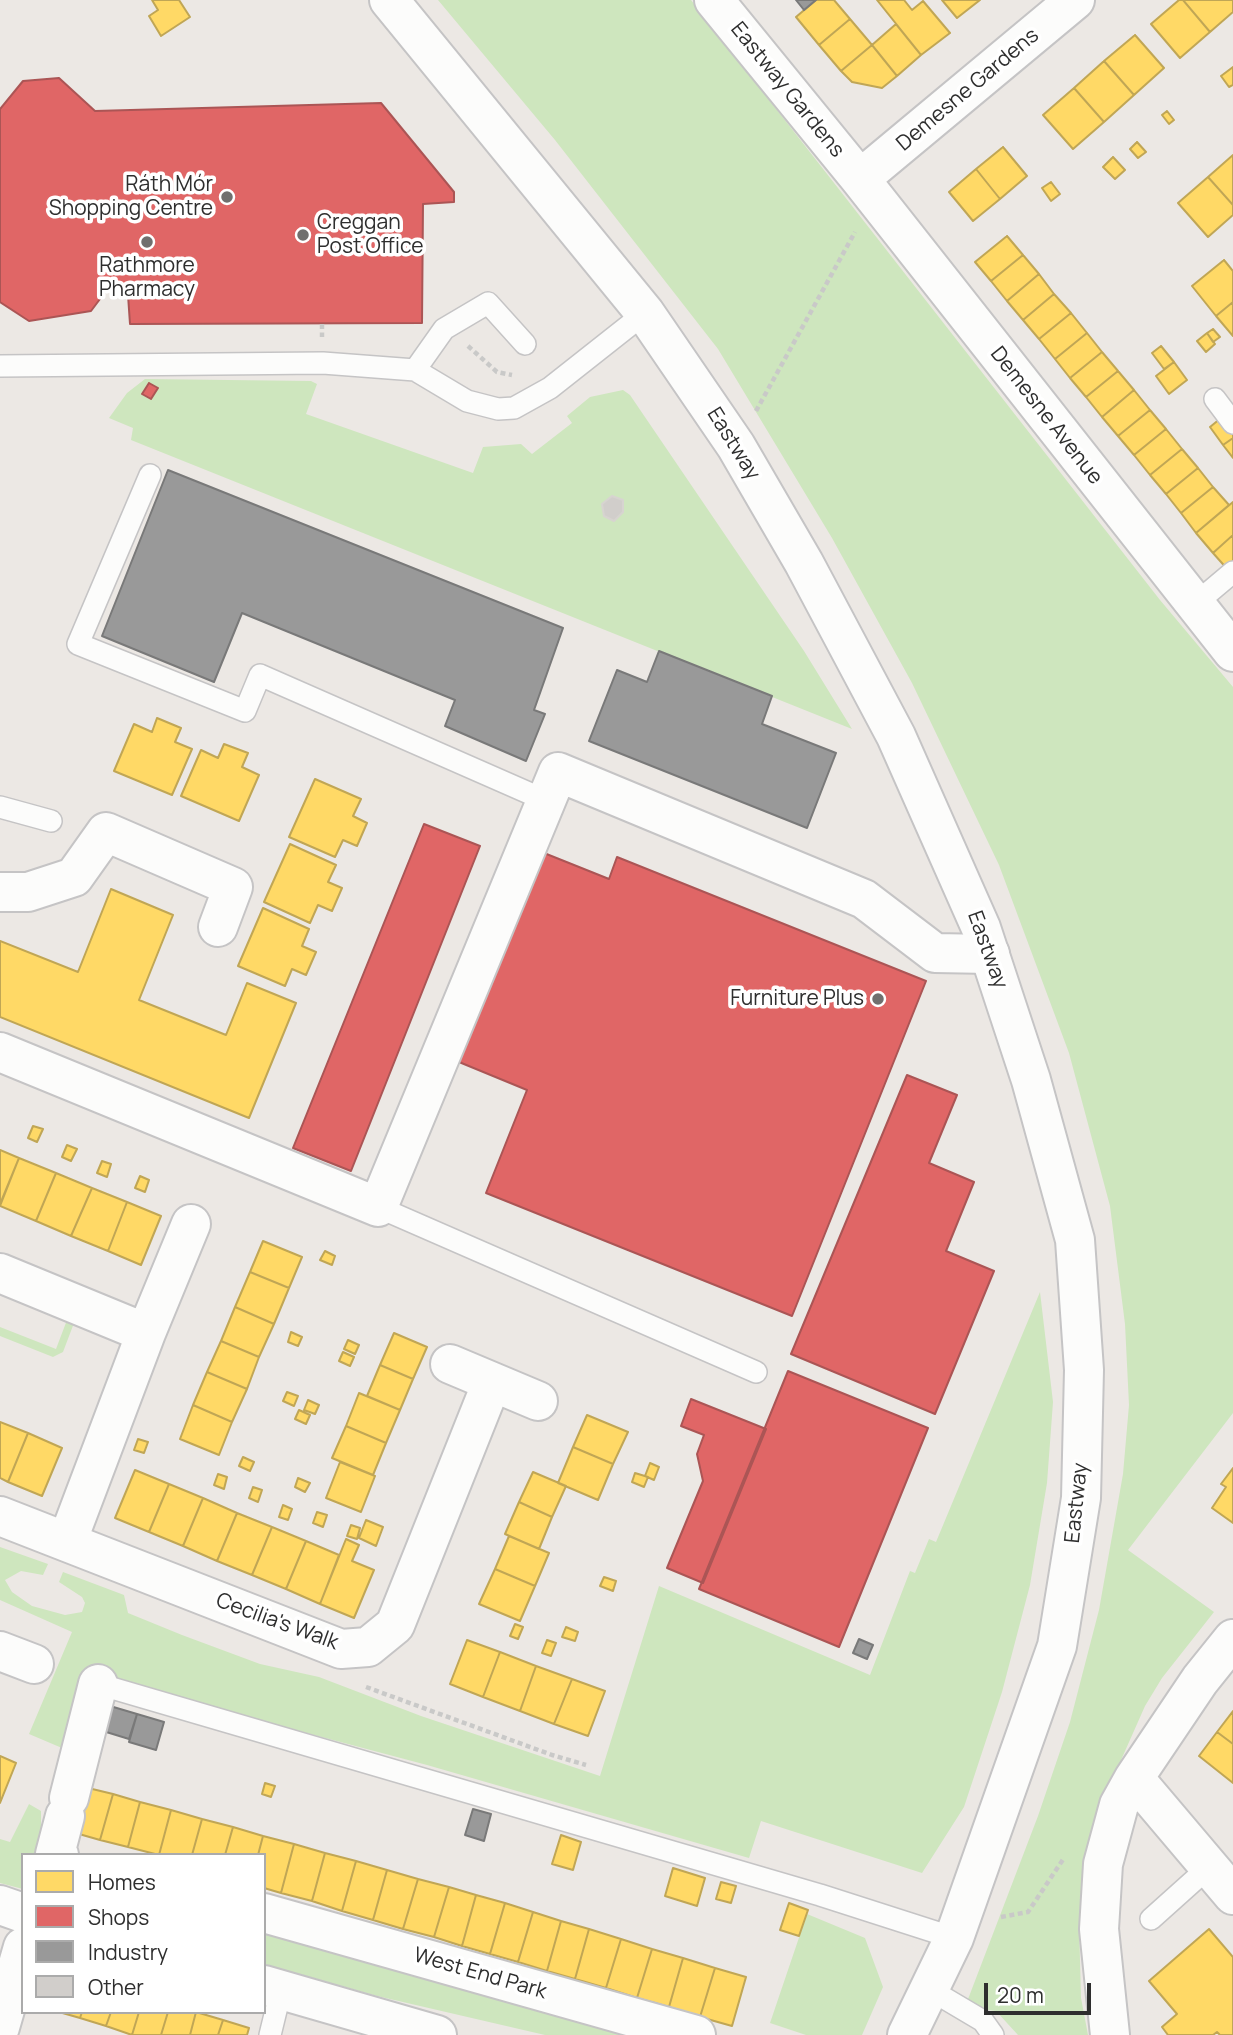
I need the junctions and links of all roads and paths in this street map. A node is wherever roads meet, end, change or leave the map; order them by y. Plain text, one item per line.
1 (389, 0) edge
2 (713, 0) edge
3 (1075, 0) edge
4 (867, 188) junction
5 (645, 313) junction
6 (526, 344) dead end
7 (0, 366) edge
8 (415, 370) junction
9 (1215, 399) dead end
10 (1233, 423) edge
11 (736, 446) junction
12 (150, 475) dead end
13 (1233, 572) edge
14 (1195, 604) junction
15 (1233, 652) edge
16 (547, 801) junction
17 (0, 807) edge
18 (51, 821) dead end
19 (0, 892) edge
20 (218, 927) dead end
21 (990, 954) junction
22 (0, 1052) edge
23 (379, 1207) junction
24 (191, 1224) dead end
25 (0, 1273) edge
26 (146, 1332) junction
27 (450, 1364) dead end
28 (756, 1373) dead end
29 (492, 1382) junction
30 (538, 1401) dead end
31 (0, 1516) edge
32 (67, 1542) junction
33 (1233, 1639) edge
34 (368, 1647) junction
35 (98, 1684) joint
36 (586, 1765) dead end
37 (1134, 1778) junction
38 (55, 1853) edge
39 (1066, 1856) dead end
40 (1221, 1881) edge
41 (0, 1905) edge
42 (21, 1912) edge
43 (266, 1914) edge
44 (1151, 1919) dead end
45 (956, 1931) junction
46 (21, 1954) edge
47 (272, 1987) edge
48 (929, 1989) junction
49 (0, 2027) edge
50 (270, 2035) edge
51 (437, 2035) edge
52 (696, 2035) edge
53 (907, 2035) edge
54 (993, 2035) edge
55 (1110, 2035) edge

1 - 5 street, Eastway
2 - 4 street, Eastway Gardens
3 - 4 street, Demesne Gardens
4 - 11 path
4 - 14 street, Demesne Avenue
5 - 8 lane
5 - 11 street, Eastway
6 - 8 lane
7 - 8 lane
9 - 10 lane
11 - 21 street, Eastway
12 - 16 lane
13 - 14 lane
14 - 15 street, Demesne Avenue
16 - 21 street
16 - 23 street
17 - 18 lane
19 - 20 street
21 - 45 street, Eastway
22 - 23 street
23 - 28 lane
24 - 26 street
25 - 26 street
26 - 32 street
27 - 29 street
29 - 30 street
29 - 34 street, Cecilia's Walk
31 - 32 street, Cecilia's Walk
32 - 34 street, Cecilia's Walk
33 - 37 street
34 - 36 path
35 - 38 street
35 - 45 lane
37 - 40 street
37 - 55 street
39 - 45 path
40 - 44 lane
41 - 42 street
43 - 52 street, West End Park
45 - 48 street, Eastway
46 - 49 street
47 - 50 lane
47 - 51 street
48 - 53 street, Eastway
48 - 54 lane

